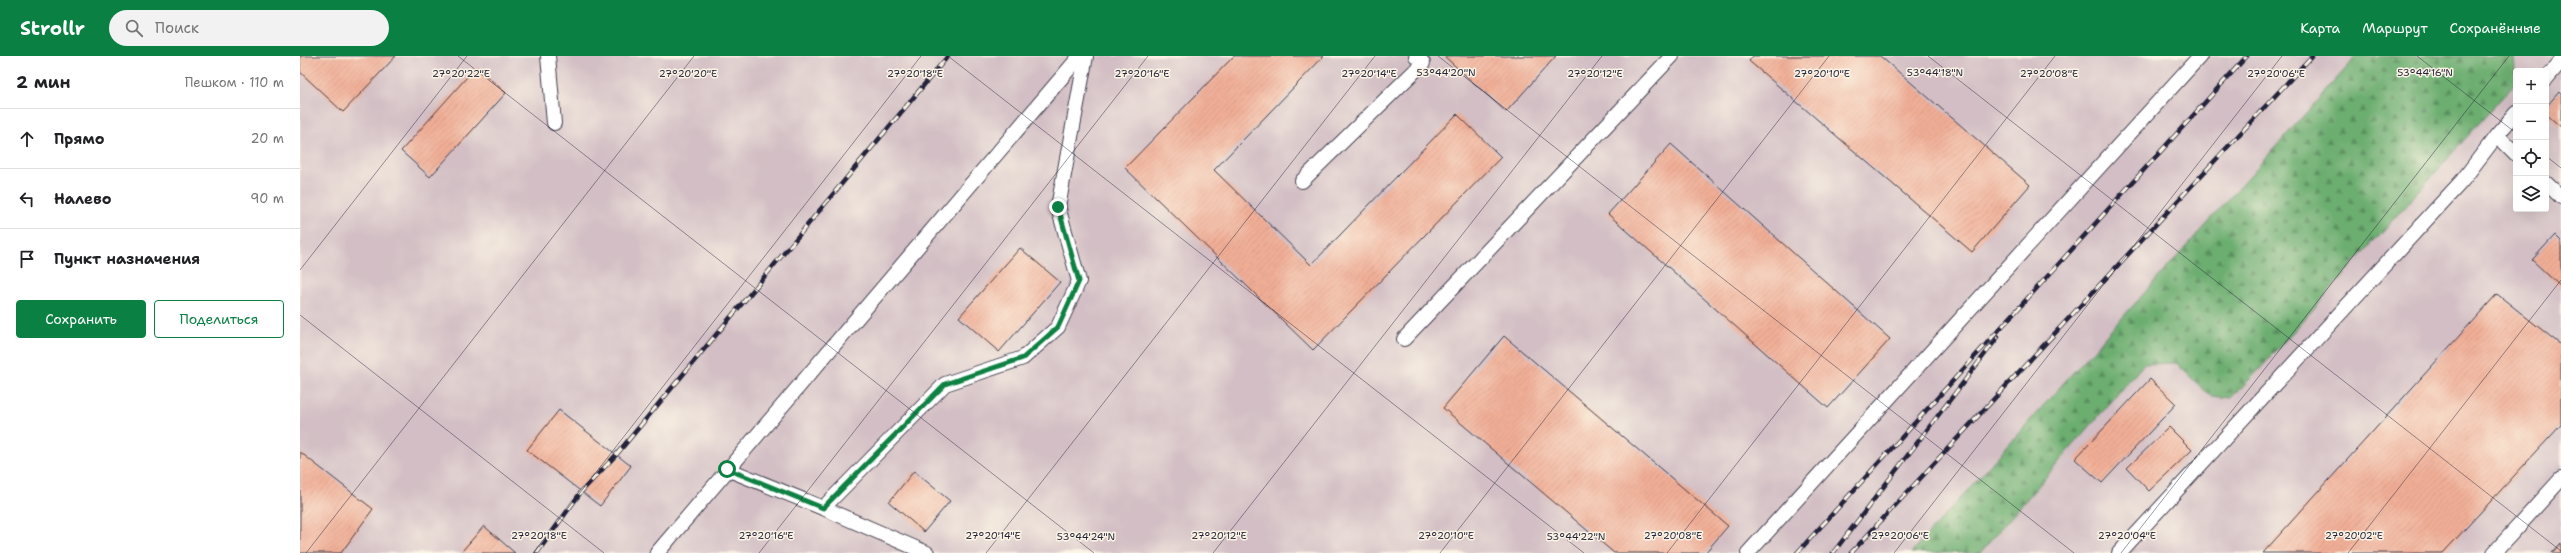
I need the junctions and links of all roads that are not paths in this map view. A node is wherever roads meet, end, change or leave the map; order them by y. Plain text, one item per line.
1 (548, 56) edge
2 (1080, 56) edge
3 (1086, 56) edge
4 (1416, 56) edge
5 (1672, 56) edge
6 (2200, 56) edge
7 (2561, 62) edge
8 (2549, 76) edge
9 (2513, 116) edge
10 (554, 123) dead end
11 (2497, 135) junction
12 (2513, 151) edge
13 (1302, 181) dead end
14 (2549, 186) edge
15 (2561, 198) edge
16 (1404, 338) dead end
17 (727, 469) junction
18 (2561, 479) edge
19 (823, 508) junction
20 (657, 553) edge
21 (927, 553) edge
22 (1748, 553) edge
23 (2119, 553) edge
24 (2494, 553) edge

1 - 10 lane
2 - 17 lane
3 - 19 lane
4 - 13 lane
5 - 16 lane
6 - 22 lane
7 - 8 lane
9 - 11 lane
11 - 12 lane
11 - 23 lane
14 - 15 lane
17 - 19 lane
17 - 20 lane
18 - 24 lane
19 - 21 lane

